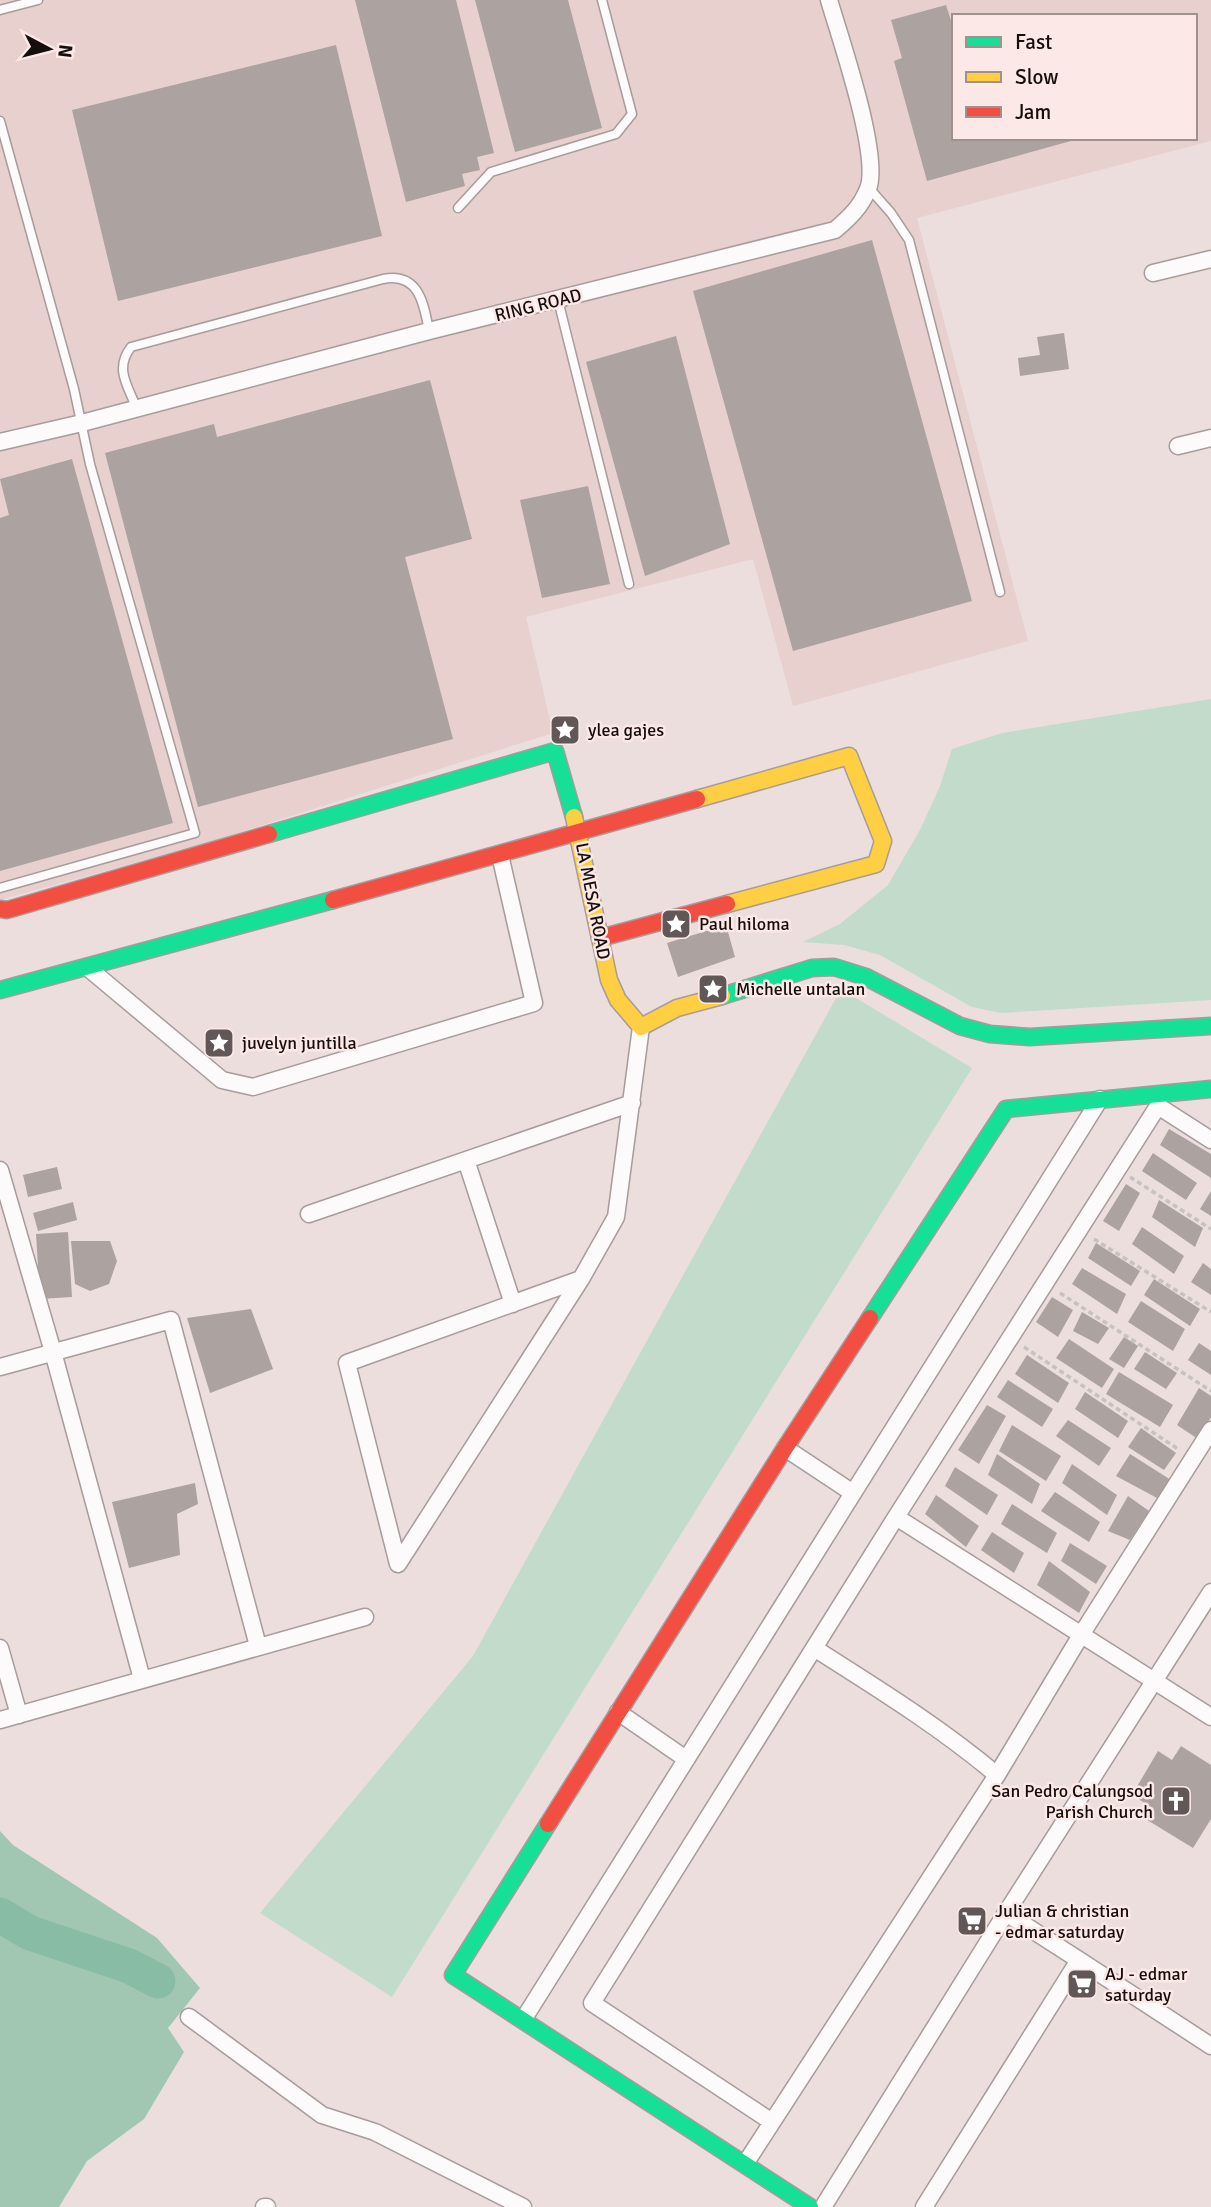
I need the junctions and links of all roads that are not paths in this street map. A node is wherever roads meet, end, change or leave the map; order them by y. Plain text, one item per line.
1 (38, 0) edge
2 (602, 0) edge
3 (829, 0) edge
4 (0, 10) edge
5 (0, 121) edge
6 (869, 188) junction
7 (458, 208) dead end
8 (1211, 259) edge
9 (1153, 272) dead end
10 (558, 300) junction
11 (429, 331) junction
12 (137, 409) junction
13 (82, 423) junction
14 (1211, 438) edge
15 (0, 442) edge
16 (1178, 446) dead end
17 (629, 584) dead end
18 (1000, 592) dead end
19 (579, 832) junction
20 (500, 855) junction
21 (0, 888) edge
22 (0, 909) edge
23 (600, 938) junction
24 (87, 967) junction
25 (0, 990) edge
26 (1211, 1026) edge
27 (641, 1027) junction
28 (1211, 1089) edge
29 (1100, 1099) junction
30 (632, 1103) junction
31 (1211, 1140) edge
32 (466, 1160) junction
33 (0, 1170) edge
34 (309, 1214) dead end
35 (582, 1279) junction
36 (513, 1304) junction
37 (53, 1353) junction
38 (0, 1367) edge
39 (1211, 1430) edge
40 (785, 1448) junction
41 (853, 1493) junction
42 (896, 1517) junction
43 (1211, 1592) edge
44 (365, 1617) dead end
45 (1081, 1634) junction
46 (258, 1646) junction
47 (0, 1648) edge
48 (814, 1648) junction
49 (142, 1679) junction
50 (1155, 1681) junction
51 (618, 1712) junction
52 (19, 1715) junction
53 (1211, 1717) edge
54 (0, 1720) edge
55 (686, 1759) junction
56 (997, 1775) junction
57 (1006, 1913) junction
58 (1079, 1960) junction
59 (189, 2017) dead end
60 (523, 2020) junction
61 (1211, 2046) edge
62 (772, 2122) junction
63 (745, 2164) junction
64 (523, 2207) edge
65 (810, 2207) edge
66 (824, 2207) edge
67 (924, 2207) edge

1 - 4 lane
2 - 7 lane
3 - 6 street
5 - 13 lane
6 - 10 street, RING ROAD
6 - 18 lane
8 - 9 street
10 - 11 street, RING ROAD
10 - 17 lane
11 - 12 street, RING ROAD
11 - 12 lane
12 - 13 street, RING ROAD
13 - 15 street, RING ROAD
13 - 21 lane
14 - 16 street
19 - 20 street
19 - 22 street, LA MESA ROAD
19 - 23 street, LA MESA ROAD
19 - 23 street
20 - 24 street
20 - 24 street
23 - 27 street, LA MESA ROAD
24 - 25 street
26 - 27 street
27 - 30 street
28 - 29 street
29 - 40 street
29 - 41 street
30 - 32 street
30 - 35 street
31 - 42 street
32 - 34 street
32 - 36 street
33 - 37 street
35 - 36 street
35 - 36 street
37 - 38 street
37 - 46 street
37 - 49 street
39 - 45 street
40 - 41 street
40 - 51 street
41 - 55 street
42 - 45 street
42 - 48 street
43 - 50 street
44 - 46 street
45 - 50 street
45 - 56 street
46 - 49 street
47 - 52 street
48 - 56 street
48 - 62 street
49 - 52 street
50 - 53 street
50 - 57 street
51 - 55 street
51 - 60 street
52 - 54 street
55 - 60 street
56 - 62 street
57 - 58 street
57 - 66 street
58 - 61 street
58 - 67 street
59 - 64 street
60 - 63 street
62 - 63 street
63 - 65 street

